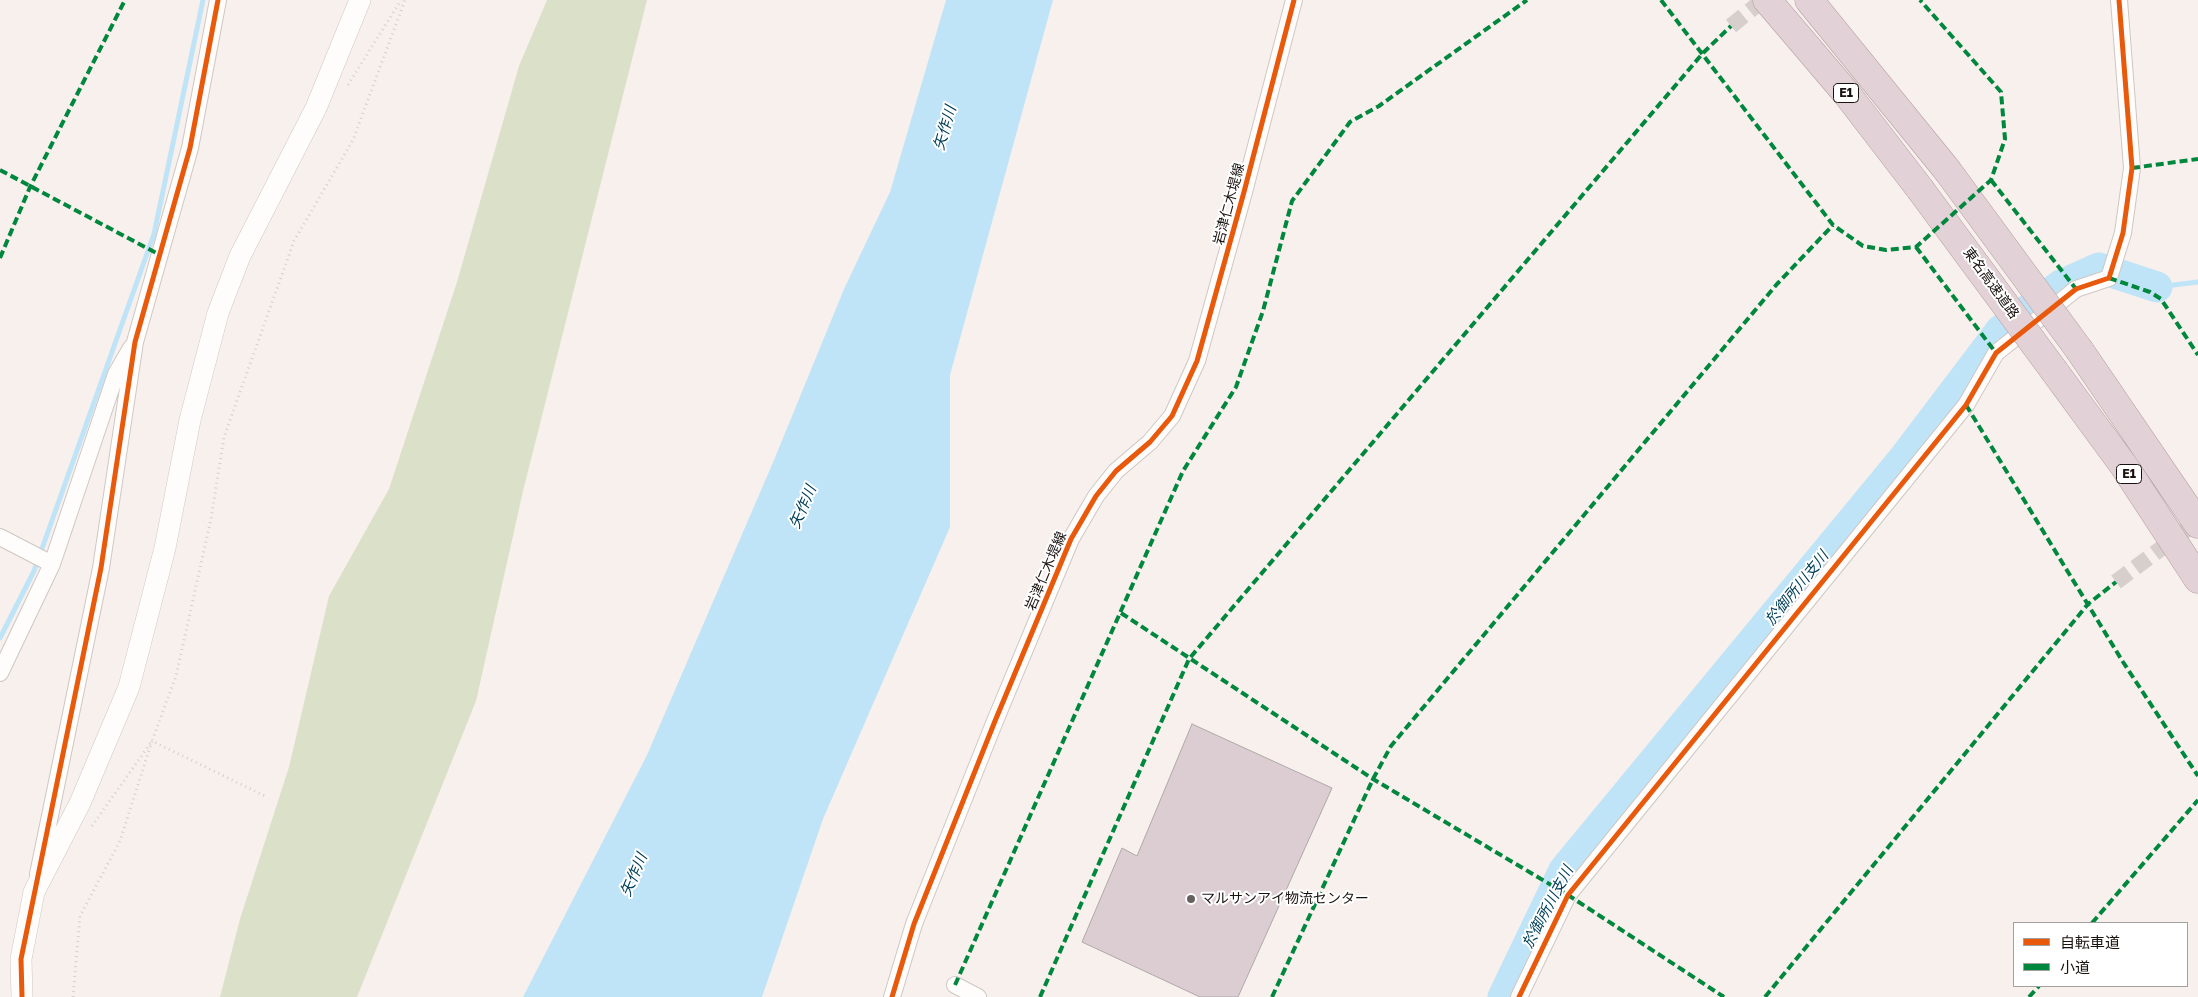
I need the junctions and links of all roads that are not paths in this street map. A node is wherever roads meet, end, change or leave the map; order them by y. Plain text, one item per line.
1 (218, 0) edge
2 (360, 0) edge
3 (1294, 0) edge
4 (1767, 0) edge
5 (1809, 0) edge
6 (2119, 0) edge
7 (135, 342) junction
8 (2198, 524) edge
9 (0, 536) edge
10 (52, 564) junction
11 (2198, 580) edge
12 (0, 673) edge
13 (34, 892) junction
14 (955, 985) dead end
15 (22, 997) edge
16 (892, 997) edge
17 (978, 997) edge
18 (1519, 997) edge

1 - 7 street
2 - 13 street
3 - 16 street, 岩津仁木堤線
4 - 11 highway, 東名高速道路 / E1, bridge
5 - 8 highway, E1, bridge
6 - 18 street
7 - 10 street
7 - 13 street
9 - 10 street
10 - 12 street
13 - 15 street
14 - 17 street

